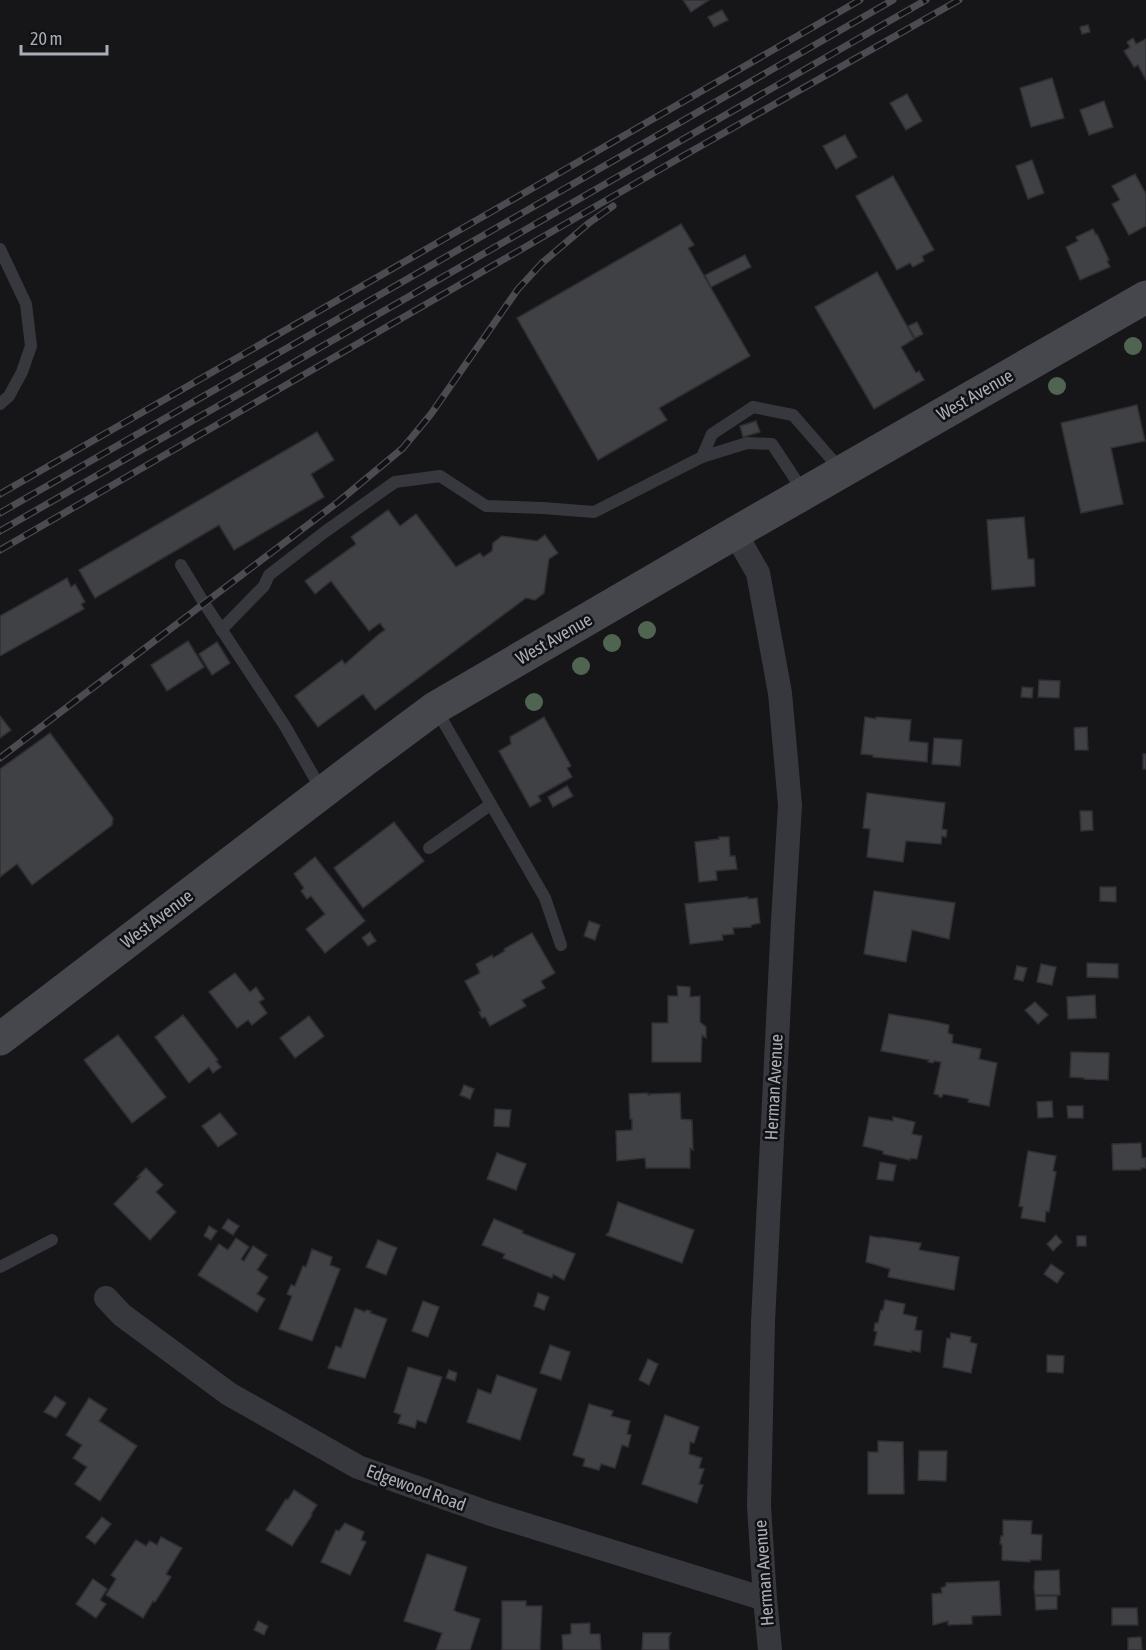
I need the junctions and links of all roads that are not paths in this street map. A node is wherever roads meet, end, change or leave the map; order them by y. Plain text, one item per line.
1 (0, 249) edge
2 (1146, 297) edge
3 (0, 404) edge
4 (702, 457) junction
5 (843, 471) junction
6 (804, 493) junction
7 (735, 532) junction
8 (181, 565) dead end
9 (221, 630) junction
10 (435, 708) junction
11 (323, 792) junction
12 (490, 805) junction
13 (429, 848) dead end
14 (561, 945) dead end
15 (0, 1039) edge
16 (52, 1240) dead end
17 (0, 1267) edge
18 (106, 1298) dead end
19 (765, 1599) junction
20 (770, 1650) edge

1 - 3 lane
2 - 5 main road, West Avenue
4 - 5 lane
4 - 6 lane
4 - 9 lane
5 - 6 main road, West Avenue
6 - 7 main road, West Avenue
7 - 10 main road, West Avenue
7 - 19 street, Herman Avenue
8 - 9 lane
9 - 11 lane
10 - 11 main road, West Avenue
10 - 12 lane
11 - 15 main road, West Avenue
12 - 13 lane
12 - 14 lane
16 - 17 lane
18 - 19 street, Edgewood Road
19 - 20 street, Herman Avenue

